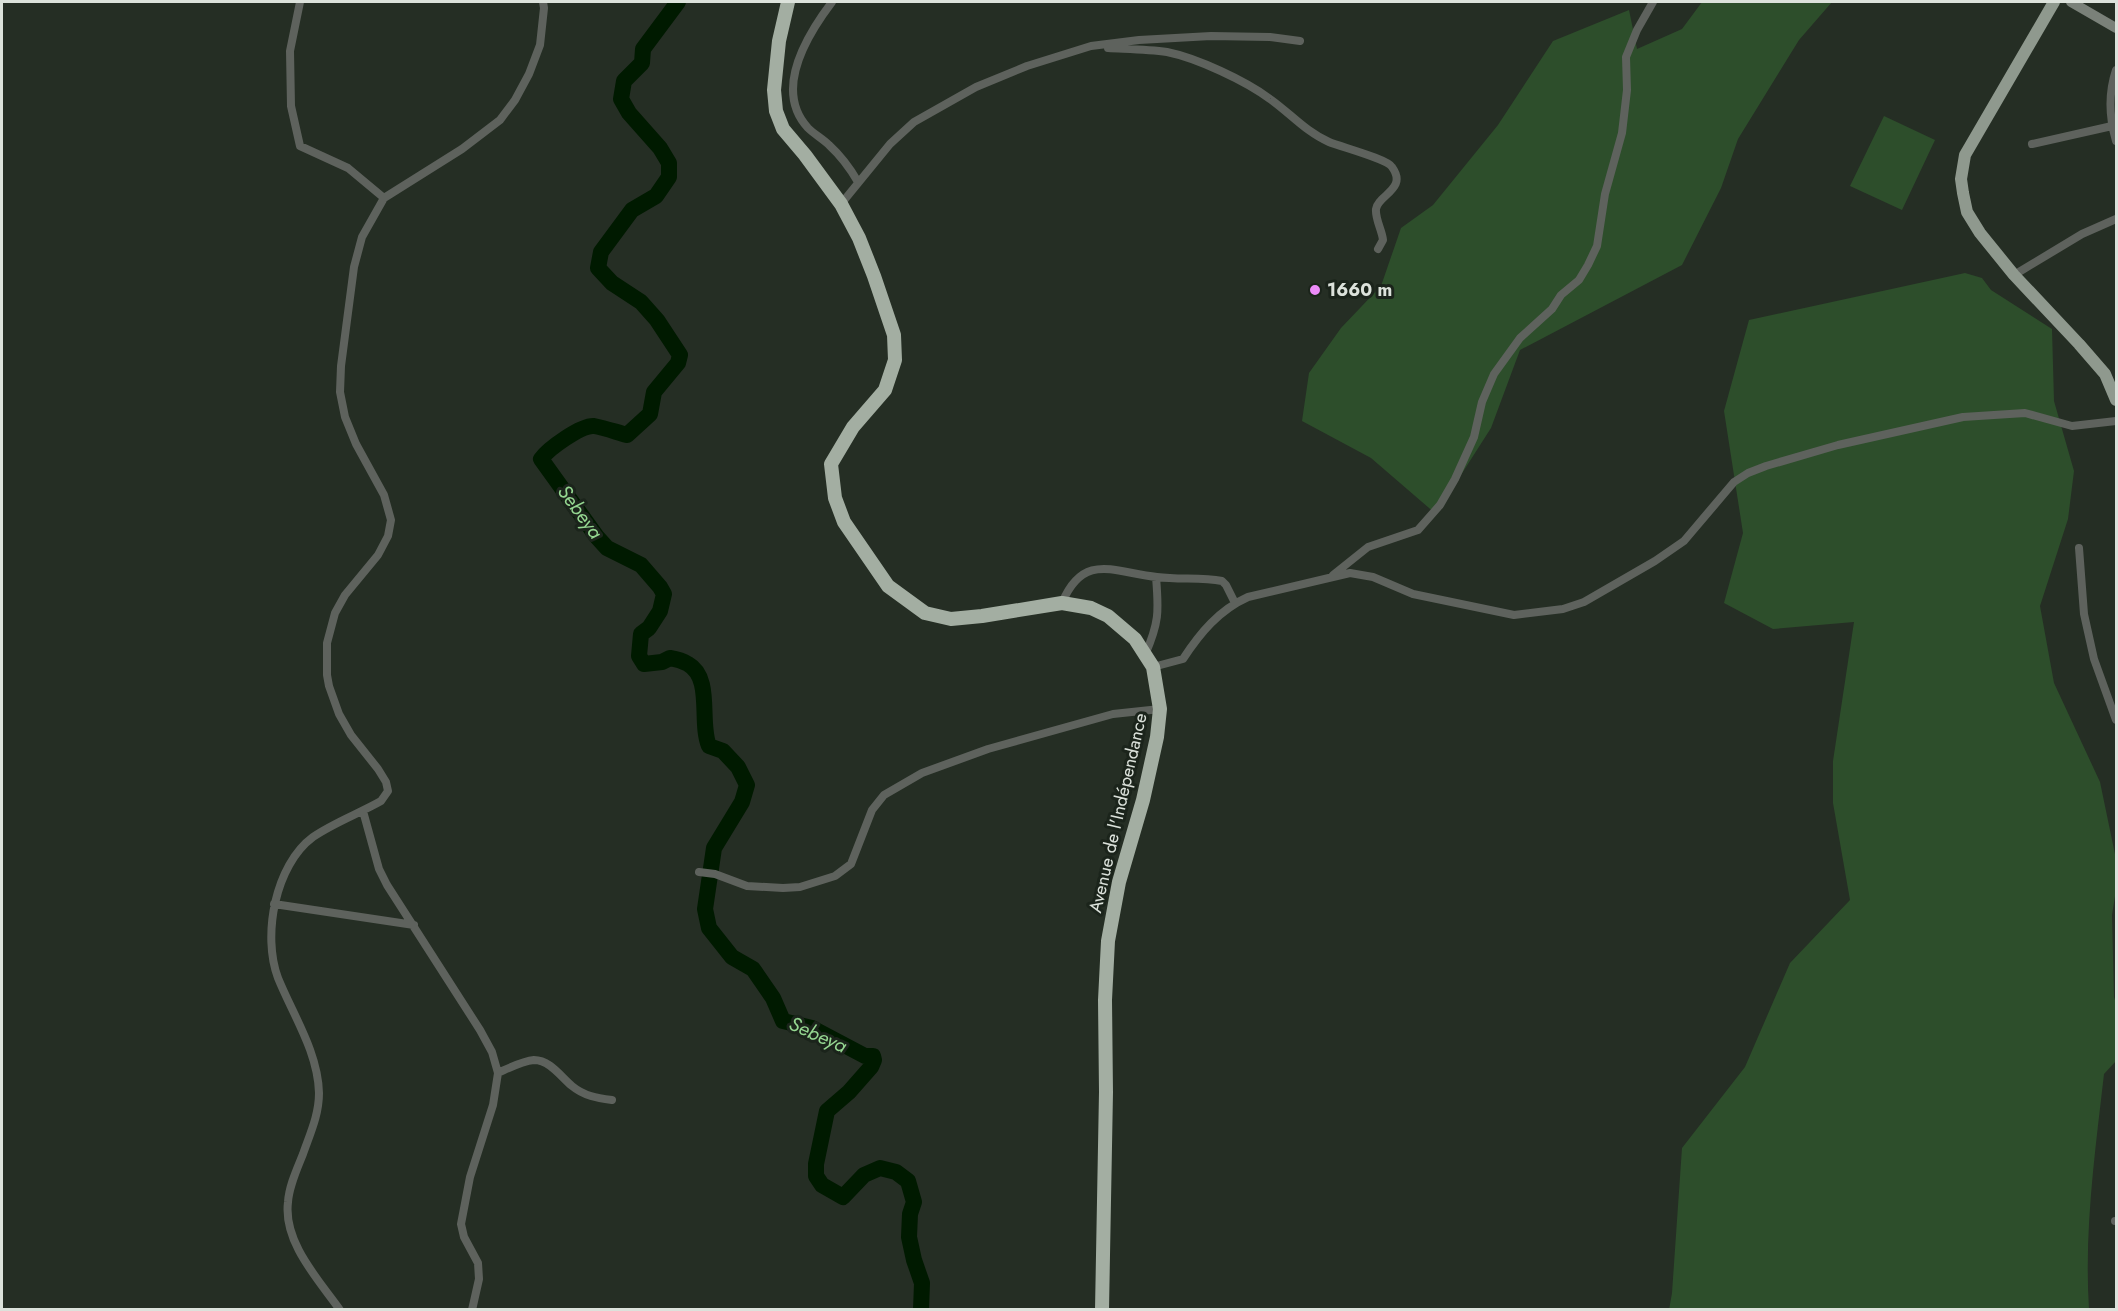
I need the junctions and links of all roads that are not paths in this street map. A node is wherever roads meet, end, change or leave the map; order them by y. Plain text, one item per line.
1 (300, 2) edge
2 (543, 2) edge
3 (788, 2) edge
4 (832, 2) edge
5 (1653, 2) edge
6 (2054, 2) edge
7 (2071, 2) edge
8 (2116, 28) edge
9 (1300, 41) dead end
10 (1091, 46) junction
11 (2116, 70) edge
12 (2112, 126) junction
13 (2116, 141) edge
14 (2032, 144) dead end
15 (858, 182) junction
16 (384, 198) junction
17 (841, 204) junction
18 (2116, 219) edge
19 (1378, 249) dead end
20 (2014, 275) junction
21 (2116, 400) edge
22 (2116, 421) edge
23 (2079, 548) dead end
24 (1332, 576) junction
25 (1156, 578) junction
26 (1062, 603) junction
27 (1235, 603) junction
28 (1145, 655) junction
29 (1153, 667) junction
30 (1160, 709) junction
31 (2116, 720) edge
32 (363, 811) junction
33 (702, 872) dead end
34 (274, 904) junction
35 (414, 925) junction
36 (498, 1073) junction
37 (612, 1100) dead end
38 (340, 1310) edge
39 (472, 1310) edge
40 (1102, 1310) edge

1 - 16 street
2 - 16 street
3 - 17 highway, Avenue de l'Indépendance
4 - 15 street
5 - 24 street
6 - 20 main road
7 - 8 street
9 - 10 street
10 - 15 street
10 - 19 street
11 - 12 street
12 - 13 street
12 - 14 street
15 - 17 street
16 - 32 street
17 - 26 highway, Avenue de l'Indépendance
18 - 20 street
20 - 21 main road
22 - 24 street
23 - 31 street
24 - 27 street
25 - 26 street
25 - 27 street
25 - 28 street
26 - 28 highway, Avenue de l'Indépendance
27 - 29 street
28 - 29 highway, Avenue de l'Indépendance
29 - 30 highway, Avenue de l'Indépendance
30 - 33 street
30 - 40 highway, Avenue de l'Indépendance
32 - 34 street
32 - 35 street
34 - 35 street
34 - 38 street
35 - 36 street
36 - 37 street
36 - 39 street

